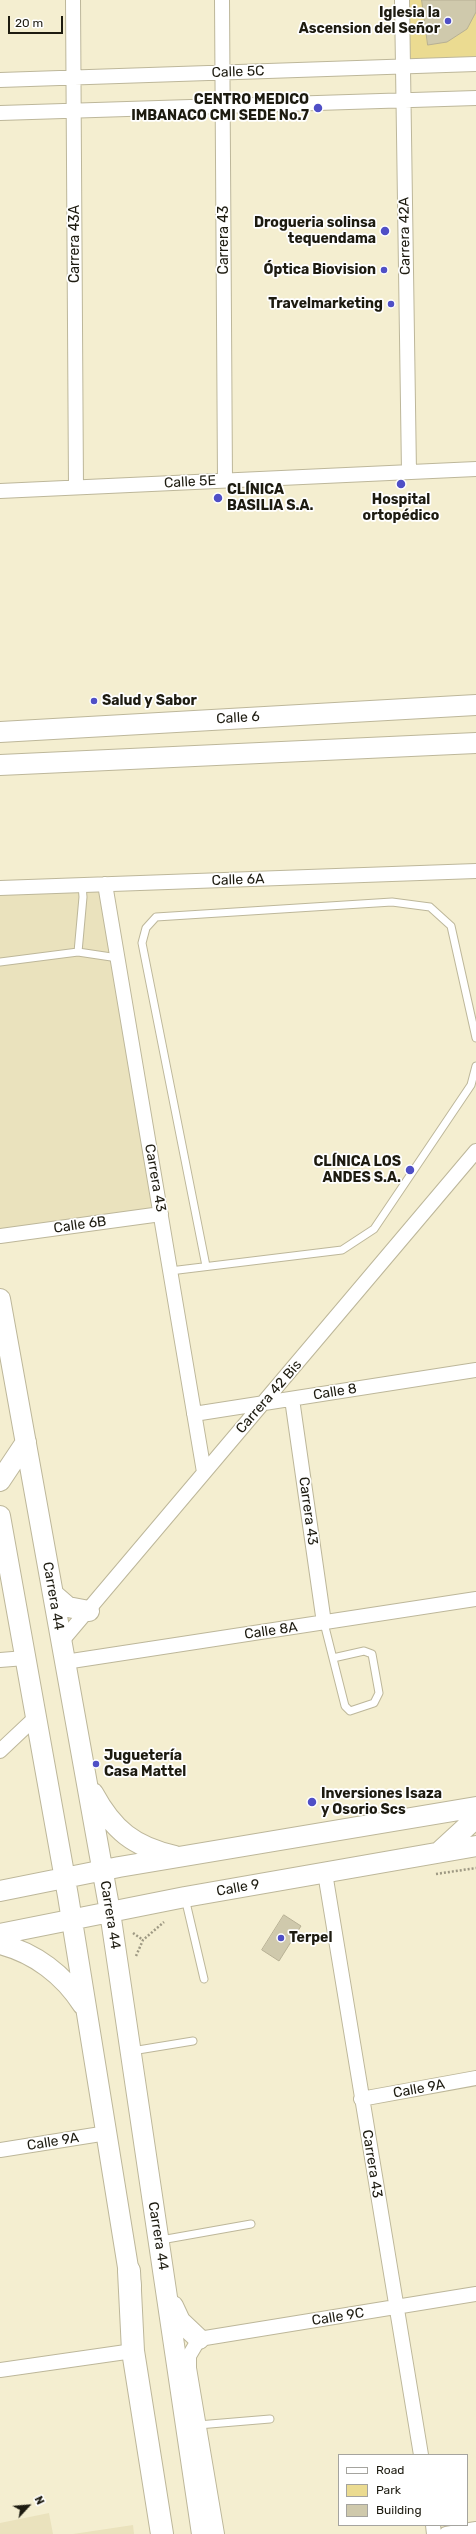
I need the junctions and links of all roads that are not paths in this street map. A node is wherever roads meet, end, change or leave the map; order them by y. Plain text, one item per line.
1 (74, 0) edge
2 (222, 0) edge
3 (402, 0) edge
4 (476, 64) edge
5 (403, 67) junction
6 (223, 73) junction
7 (74, 78) junction
8 (0, 80) edge
9 (476, 98) edge
10 (403, 101) junction
11 (223, 106) junction
12 (74, 111) junction
13 (0, 113) edge
14 (476, 469) edge
15 (409, 472) junction
16 (225, 480) junction
17 (76, 487) junction
18 (0, 491) edge
19 (476, 705) edge
20 (0, 732) edge
21 (476, 743) edge
22 (0, 765) edge
23 (476, 871) edge
24 (105, 884) junction
25 (82, 885) junction
26 (0, 888) edge
27 (78, 952) junction
28 (118, 958) junction
29 (0, 962) edge
30 (476, 1038) edge
31 (476, 1066) edge
32 (476, 1151) edge
33 (160, 1214) junction
34 (0, 1236) edge
35 (206, 1266) junction
36 (170, 1271) junction
37 (0, 1300) edge
38 (476, 1370) edge
39 (292, 1399) junction
40 (266, 1403) junction
41 (194, 1414) junction
42 (26, 1442) junction
43 (204, 1472) junction
44 (0, 1481) edge
45 (0, 1516) edge
46 (3, 1547) edge
47 (53, 1594) junction
48 (476, 1599) edge
49 (89, 1610) junction
50 (324, 1623) junction
51 (61, 1642) junction
52 (25, 1658) junction
53 (333, 1658) junction
54 (0, 1660) edge
55 (65, 1662) junction
56 (36, 1718) junction
57 (0, 1752) edge
58 (85, 1771) junction
59 (476, 1807) edge
60 (476, 1818) edge
61 (476, 1846) edge
62 (439, 1852) junction
63 (181, 1857) junction
64 (102, 1870) junction
65 (324, 1872) junction
66 (64, 1878) junction
67 (0, 1891) edge
68 (185, 1897) junction
69 (110, 1912) junction
70 (72, 1919) junction
71 (0, 1934) edge
72 (0, 1944) edge
73 (204, 1979) dead end
74 (86, 2010) junction
75 (193, 2041) dead end
76 (131, 2051) junction
77 (476, 2078) edge
78 (361, 2099) junction
79 (107, 2133) junction
80 (0, 2150) edge
81 (251, 2224) dead end
82 (159, 2243) junction
83 (129, 2271) joint
84 (476, 2294) edge
85 (396, 2307) junction
86 (199, 2339) junction
87 (137, 2346) junction
88 (0, 2370) edge
89 (270, 2419) dead end
90 (198, 2425) junction
91 (421, 2454) edge
92 (476, 2529) edge
93 (162, 2534) edge
94 (172, 2534) edge
95 (202, 2534) edge
96 (216, 2534) edge
97 (446, 2534) edge

1 - 7 street, Carrera 43A
2 - 6 street, Carrera 43
3 - 5 street, Carrera 42A
4 - 5 street, Calle 5C
5 - 6 street, Calle 5C
5 - 10 street, Carrera 42A
6 - 7 street, Calle 5C
6 - 11 street, Carrera 43
7 - 8 street, Calle 5C
7 - 12 street, Carrera 43A
9 - 10 street
10 - 11 street
10 - 15 street, Carrera 42A
11 - 12 street
11 - 16 street, Carrera 43
12 - 13 street
12 - 17 street, Carrera 43A
14 - 15 street, Calle 5E
15 - 16 street, Calle 5E
16 - 17 street, Calle 5E
17 - 18 street, Calle 5E
19 - 20 main road, Calle 6
21 - 22 main road
23 - 24 street, Calle 6A
24 - 25 street, Calle 6A
24 - 28 street, Carrera 43
25 - 26 street, Calle 6A
25 - 27 lane
27 - 28 lane
27 - 29 lane
28 - 33 street, Carrera 43
30 - 35 lane
31 - 35 lane
32 - 40 street, Carrera 42 Bis
33 - 34 street, Calle 6B
33 - 36 street, Carrera 43
35 - 36 lane
36 - 41 street, Carrera 43
37 - 42 main road, Carrera 44
38 - 39 street, Calle 8
39 - 40 street, Calle 8
39 - 50 street, Carrera 43
40 - 41 street, Calle 8
40 - 43 street, Carrera 42 Bis
41 - 43 street, Carrera 43
42 - 44 main road
42 - 47 main road, Carrera 44
43 - 49 street, Carrera 42 Bis
45 - 46 main road
46 - 52 main road
47 - 49 main road
47 - 51 main road, Carrera 44
48 - 50 street, Calle 8A
49 - 51 street, Carrera 42 Bis
50 - 53 lane
50 - 55 street, Calle 8A
51 - 55 main road, Carrera 44
52 - 54 street
52 - 56 main road
53 - 53 lane
55 - 58 main road, Carrera 44
56 - 57 street
56 - 66 main road
58 - 63 main road
58 - 64 main road, Carrera 44
59 - 63 main road
60 - 62 main road
61 - 62 main road, Calle 9
62 - 65 main road, Calle 9
63 - 64 main road
64 - 66 main road
64 - 69 main road, Carrera 44
65 - 68 main road, Calle 9
65 - 78 street, Carrera 43
66 - 67 main road
66 - 70 main road
68 - 69 main road, Calle 9
68 - 73 lane
69 - 70 main road, Calle 9
69 - 76 main road, Carrera 44
70 - 71 main road, Calle 9
70 - 74 main road
72 - 74 main road
74 - 79 main road
75 - 76 lane
76 - 82 main road, Carrera 44
77 - 78 street, Calle 9A
78 - 85 street, Carrera 43
79 - 80 street, Calle 9A
79 - 83 main road
81 - 82 lane
82 - 86 main road
82 - 95 main road, Carrera 44
83 - 87 main road
84 - 85 street, Calle 9C
85 - 86 street, Calle 9C
85 - 91 street, Carrera 43
86 - 90 street
87 - 88 street
87 - 93 main road
87 - 94 main road
89 - 90 lane
90 - 96 street
92 - 97 street

